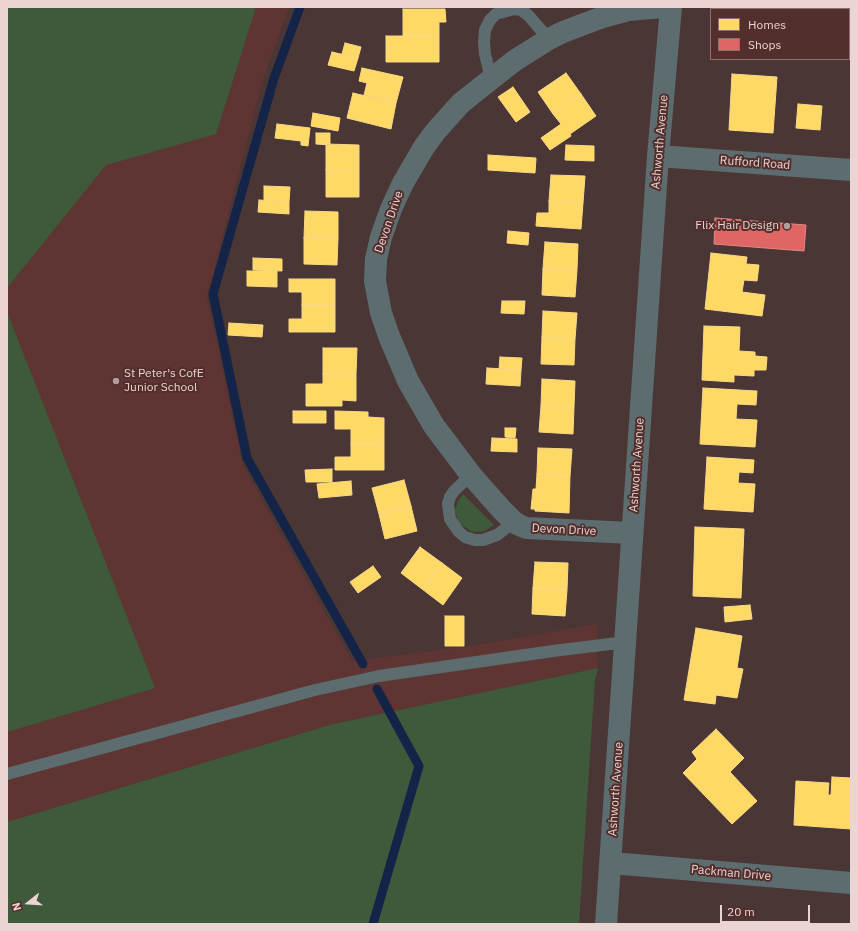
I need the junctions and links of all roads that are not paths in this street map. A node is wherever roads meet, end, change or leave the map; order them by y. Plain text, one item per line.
1 (662, 7) edge
2 (671, 7) edge
3 (549, 39) junction
4 (491, 79) junction
5 (658, 156) junction
6 (851, 170) edge
7 (471, 475) junction
8 (514, 522) junction
9 (632, 533) junction
10 (626, 642) junction
11 (7, 774) edge
12 (610, 863) junction
13 (851, 883) edge
14 (606, 924) edge

1 - 3 street, Devon Drive
2 - 5 street, Ashworth Avenue
3 - 4 street, Devon Drive
3 - 4 lane
4 - 7 street, Devon Drive
5 - 6 street, Rufford Road
5 - 9 street, Ashworth Avenue
7 - 8 street, Devon Drive
7 - 8 lane
8 - 9 street, Devon Drive
9 - 10 street, Ashworth Avenue
10 - 11 lane
10 - 12 street, Ashworth Avenue
12 - 13 street, Packman Drive
12 - 14 street, Ashworth Avenue

